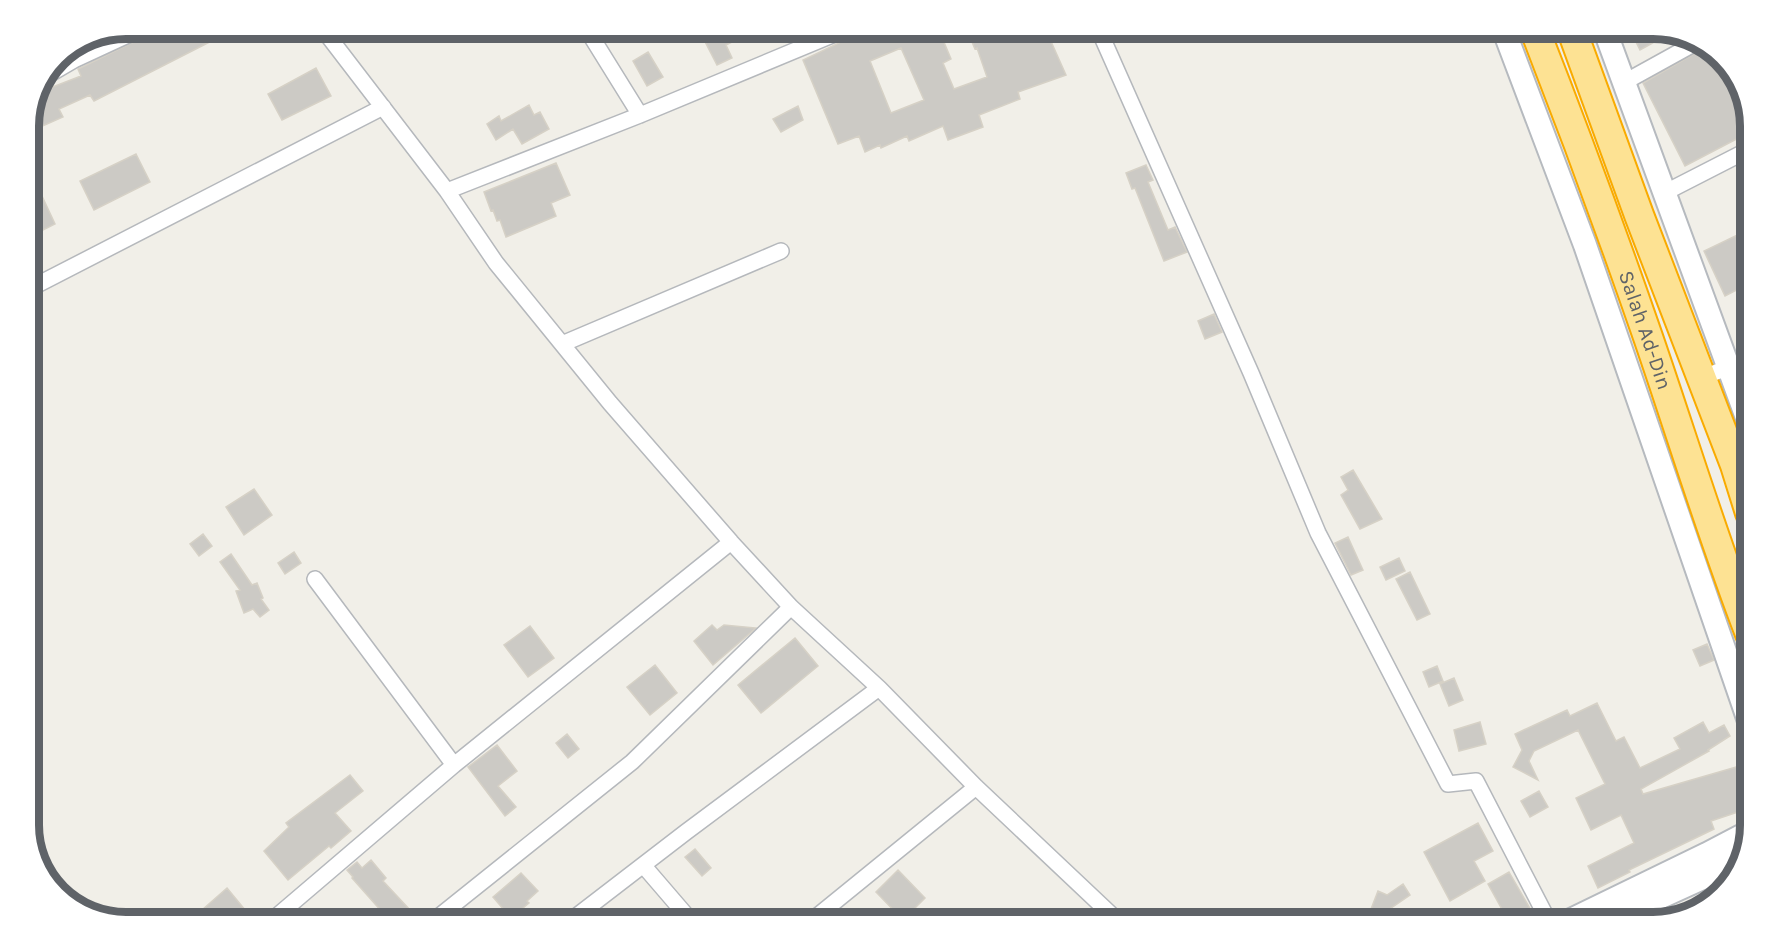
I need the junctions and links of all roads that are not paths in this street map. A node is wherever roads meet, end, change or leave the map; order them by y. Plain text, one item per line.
1 (330, 39) edge
2 (593, 39) edge
3 (809, 39) edge
4 (1103, 39) edge
5 (1507, 39) edge
6 (1538, 39) edge
7 (1575, 39) edge
8 (1608, 39) edge
9 (117, 40) edge
10 (1688, 47) edge
11 (64, 66) edge
12 (1623, 83) junction
13 (383, 107) junction
14 (640, 115) junction
15 (1740, 154) edge
16 (447, 191) junction
17 (1666, 192) junction
18 (782, 251) dead end
19 (39, 284) edge
20 (562, 344) junction
21 (1740, 362) edge
22 (1729, 366) junction
23 (1701, 378) junction
24 (1740, 397) edge
25 (1740, 481) edge
26 (731, 542) junction
27 (315, 579) dead end
28 (1740, 606) edge
29 (791, 607) junction
30 (879, 688) junction
31 (1740, 695) edge
32 (454, 765) junction
33 (976, 787) junction
34 (1739, 837) edge
35 (643, 865) junction
36 (1729, 866) edge
37 (282, 912) edge
38 (444, 912) edge
39 (581, 912) edge
40 (683, 912) edge
41 (822, 912) edge
42 (1108, 912) edge
43 (1545, 912) edge
44 (1587, 912) edge
45 (1628, 912) edge

1 - 13 street
2 - 14 street
3 - 14 street
4 - 43 street
5 - 31 street
6 - 28 highway, Salah Ad-Din
7 - 23 highway, Salah Ad-Din
8 - 12 street
9 - 11 street
10 - 12 street
12 - 17 street
13 - 16 street
13 - 19 street
14 - 16 street
15 - 17 street
16 - 20 street
17 - 22 street
18 - 20 street
20 - 26 street
21 - 22 street
22 - 23 street
22 - 24 street
23 - 25 highway, Salah Ad-Din
26 - 29 street
26 - 32 street
27 - 32 street
29 - 30 street
29 - 38 street
30 - 33 street
30 - 35 street
32 - 37 street
33 - 41 street
33 - 42 street
34 - 44 street
35 - 39 street
35 - 40 street
36 - 45 street

